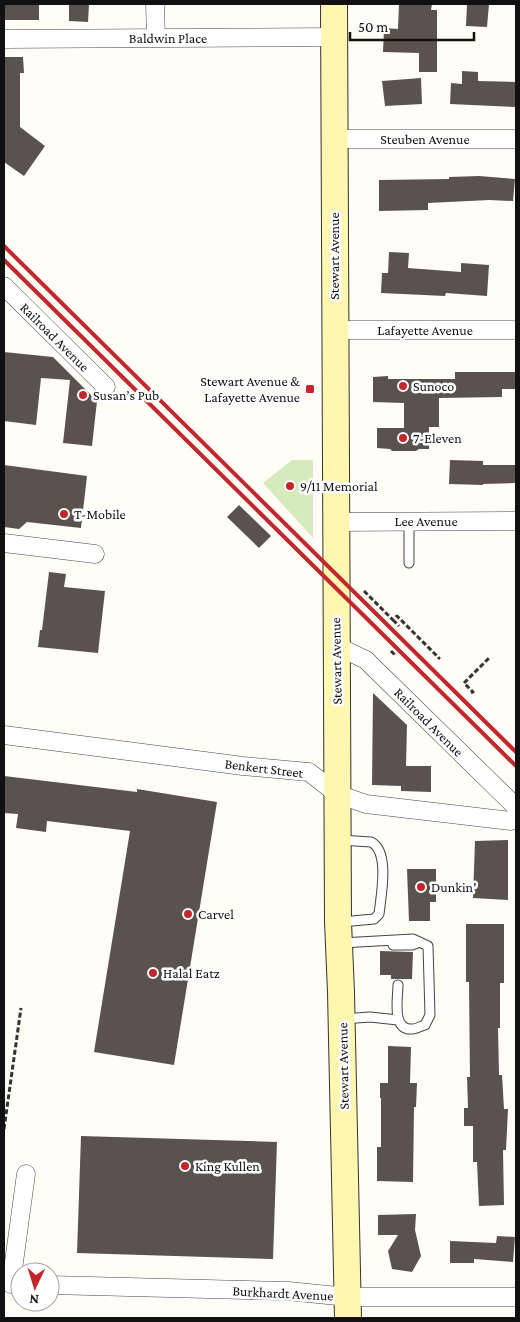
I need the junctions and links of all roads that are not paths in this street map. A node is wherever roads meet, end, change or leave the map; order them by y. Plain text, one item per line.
1 (155, 4) edge
2 (334, 4) edge
3 (333, 37) junction
4 (156, 38) junction
5 (4, 39) edge
6 (333, 139) junction
7 (516, 139) edge
8 (4, 286) edge
9 (334, 330) junction
10 (516, 330) edge
11 (106, 387) dead end
12 (516, 521) edge
13 (335, 522) junction
14 (409, 522) junction
15 (4, 543) edge
16 (95, 554) dead end
17 (409, 563) dead end
18 (335, 645) junction
19 (4, 735) edge
20 (337, 794) junction
21 (516, 808) edge
22 (516, 819) edge
23 (337, 840) junction
24 (338, 933) junction
25 (398, 984) dead end
26 (342, 1019) junction
27 (398, 1020) junction
28 (26, 1174) dead end
29 (15, 1262) edge
30 (60, 1285) edge
31 (516, 1297) edge
32 (348, 1308) edge

1 - 4 street
2 - 3 main road, Stewart Avenue
3 - 4 street, Baldwin Place
3 - 6 main road, Stewart Avenue
4 - 5 street, Baldwin Place
6 - 7 street, Steuben Avenue
6 - 9 main road, Stewart Avenue
8 - 11 street, Railroad Avenue
9 - 10 street, Lafayette Avenue
9 - 13 main road, Stewart Avenue
12 - 14 street, Lee Avenue
13 - 14 street, Lee Avenue
13 - 18 main road, Stewart Avenue
14 - 17 lane
15 - 16 street
18 - 20 main road, Stewart Avenue
18 - 21 street, Railroad Avenue
19 - 20 street, Benkert Street
20 - 22 street, Benkert Street
20 - 23 main road, Stewart Avenue
23 - 24 main road, Stewart Avenue
23 - 24 lane
24 - 26 main road, Stewart Avenue
24 - 27 lane
25 - 27 lane
26 - 27 lane
26 - 32 main road, Stewart Avenue
28 - 29 street
30 - 32 street, Burkhardt Avenue
31 - 32 street, Burkhardt Avenue

